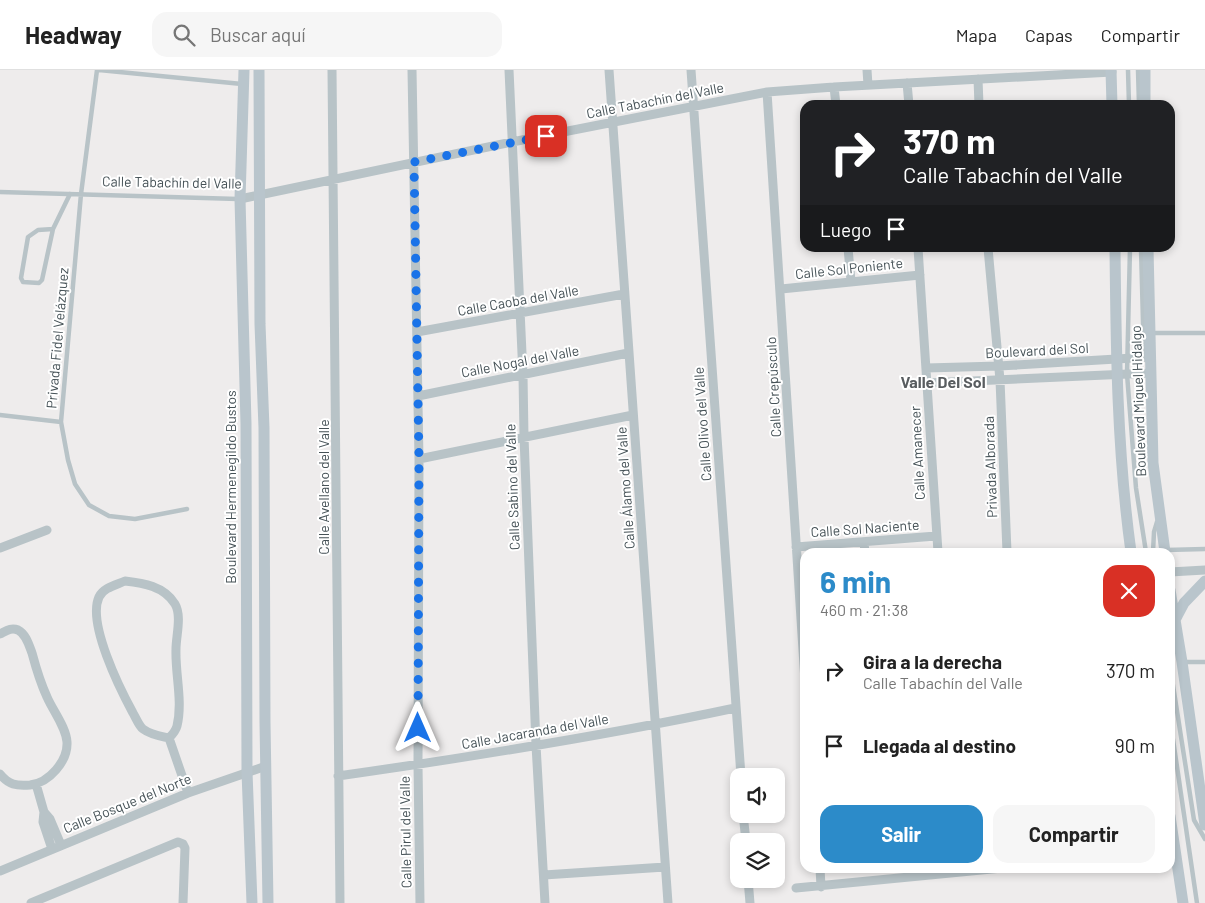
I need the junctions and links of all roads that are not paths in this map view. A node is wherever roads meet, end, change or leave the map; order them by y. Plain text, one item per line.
1 (98, 70) edge
2 (244, 70) edge
3 (259, 70) edge
4 (332, 70) edge
5 (412, 70) edge
6 (509, 70) edge
7 (609, 70) edge
8 (691, 70) edge
9 (867, 70) edge
10 (1128, 70) edge
11 (1138, 70) edge
12 (1145, 70) edge
13 (1112, 71) edge
14 (993, 74) edge
15 (978, 80) junction
16 (907, 83) junction
17 (244, 85) junction
18 (868, 85) junction
19 (834, 87) junction
20 (767, 92) junction
21 (835, 100) edge
22 (909, 100) edge
23 (980, 100) edge
24 (1112, 100) edge
25 (1129, 100) edge
26 (1139, 100) edge
27 (1145, 100) edge
28 (694, 106) junction
29 (613, 123) junction
30 (512, 142) junction
31 (414, 162) junction
32 (333, 180) junction
33 (0, 192) edge
34 (70, 194) junction
35 (81, 194) junction
36 (259, 196) junction
37 (240, 199) junction
38 (53, 228) junction
39 (848, 252) edge
40 (918, 252) edge
41 (988, 252) edge
42 (1115, 252) edge
43 (1130, 252) edge
44 (1141, 252) edge
45 (1148, 252) edge
46 (920, 274) junction
47 (851, 281) junction
48 (780, 289) junction
49 (624, 294) junction
50 (520, 314) junction
51 (417, 332) junction
52 (1150, 333) junction
53 (1205, 333) edge
54 (628, 353) junction
55 (1147, 358) junction
56 (1122, 359) junction
57 (999, 366) junction
58 (926, 368) junction
59 (1151, 373) junction
60 (1122, 374) junction
61 (523, 375) junction
62 (1000, 380) junction
63 (926, 383) junction
64 (418, 396) junction
65 (0, 415) edge
66 (633, 415) junction
67 (61, 422) junction
68 (524, 437) junction
69 (419, 459) junction
70 (187, 509) dead end
71 (47, 530) dead end
72 (936, 536) junction
73 (864, 542) junction
74 (796, 547) junction
75 (0, 548) edge
76 (865, 548) edge
77 (938, 548) edge
78 (1007, 548) edge
79 (1130, 548) edge
80 (1145, 548) edge
81 (1161, 548) edge
82 (1205, 549) edge
83 (1175, 551) edge
84 (1205, 570) edge
85 (1175, 572) edge
86 (1205, 581) edge
87 (800, 607) edge
88 (1175, 620) joint
89 (0, 634) edge
90 (1182, 662) junction
91 (1205, 662) edge
92 (1175, 698) edge
93 (736, 708) junction
94 (656, 724) junction
95 (169, 738) junction
96 (536, 745) junction
97 (1175, 753) edge
98 (418, 765) junction
99 (266, 766) junction
100 (740, 768) edge
101 (246, 772) junction
102 (0, 774) edge
103 (338, 776) junction
104 (36, 784) junction
105 (188, 793) junction
106 (1205, 825) edge
107 (1205, 838) edge
108 (56, 847) junction
109 (1175, 856) edge
110 (665, 867) junction
111 (0, 871) edge
112 (820, 873) edge
113 (931, 873) edge
114 (544, 875) junction
115 (821, 887) junction
116 (749, 888) edge
117 (796, 888) dead end
118 (30, 903) edge
119 (183, 903) edge
120 (252, 903) edge
121 (268, 903) edge
122 (340, 903) edge
123 (420, 903) edge
124 (545, 903) edge
125 (668, 903) edge
126 (750, 903) edge
127 (1183, 903) edge
128 (1197, 903) edge

1 - 17 lane
1 - 35 lane, Privada Fidel Velázquez
2 - 17 street, Boulevard Hermenegildo Bustos
3 - 36 street
4 - 32 street, Calle Avellano del Valle
5 - 31 street, Calle Pirul del Valle
6 - 30 street, Calle Sabino del Valle
7 - 29 street, Calle Álamo del Valle
8 - 28 street, Calle Olivo del Valle
9 - 18 street
10 - 25 lane
11 - 26 lane
12 - 27 street
13 - 14 street, Calle Tabachín del Valle
13 - 24 street
14 - 15 street, Calle Tabachín del Valle
15 - 16 street, Calle Tabachín del Valle
15 - 23 street
16 - 18 street, Calle Tabachín del Valle
16 - 22 street
17 - 37 street, Boulevard Hermenegildo Bustos
18 - 19 street, Calle Tabachín del Valle
19 - 20 street, Calle Tabachín del Valle
19 - 21 street
20 - 28 street, Calle Tabachín del Valle
20 - 48 street, Calle Crepúsculo
28 - 29 street, Calle Tabachín del Valle
28 - 93 street, Calle Olivo del Valle
29 - 30 street, Calle Tabachín del Valle
29 - 49 street, Calle Álamo del Valle
30 - 31 street, Calle Tabachín del Valle
30 - 50 street, Calle Sabino del Valle
31 - 32 street, Calle Tabachín del Valle
31 - 51 street, Calle Pirul del Valle
32 - 36 street, Calle Tabachín del Valle
32 - 103 street, Calle Avellano del Valle
33 - 34 lane, Calle Tabachín del Valle
34 - 35 lane, Calle Tabachín del Valle
34 - 38 lane
35 - 37 lane, Calle Tabachín del Valle
35 - 67 lane, Privada Fidel Velázquez
36 - 37 street, Calle Tabachín del Valle
36 - 99 street
37 - 101 street, Boulevard Hermenegildo Bustos
38 - 38 lane
39 - 47 street
40 - 46 street, Calle Amanecer
41 - 57 street, Privada Alborada
42 - 56 street, Boulevard Miguel Hidalgo
43 - 56 lane
44 - 55 lane
45 - 52 street, Boulevard Miguel Hidalgo
46 - 47 street, Calle Sol Poniente
46 - 58 street, Calle Amanecer
47 - 48 street, Calle Sol Poniente
48 - 74 street, Calle Crepúsculo
49 - 50 street, Calle Caoba del Valle
49 - 54 street, Calle Álamo del Valle
50 - 51 street, Calle Caoba del Valle
50 - 61 street, Calle Sabino del Valle
51 - 64 street, Calle Pirul del Valle
52 - 53 lane
52 - 55 street, Boulevard Miguel Hidalgo
54 - 61 street, Calle Nogal del Valle
54 - 66 street, Calle Álamo del Valle
55 - 56 street, Boulevard del Sol
55 - 59 street, Boulevard Miguel Hidalgo
56 - 57 street, Boulevard del Sol
56 - 60 street, Boulevard Miguel Hidalgo
57 - 58 street, Boulevard del Sol
57 - 62 street, Privada Alborada
58 - 63 street, Calle Amanecer
59 - 60 street, Boulevard del Sol
59 - 81 street, Boulevard Miguel Hidalgo
60 - 62 street, Boulevard del Sol
60 - 79 street, Boulevard Miguel Hidalgo
60 - 80 lane
61 - 64 street, Calle Nogal del Valle
61 - 68 street, Calle Sabino del Valle
62 - 63 street, Boulevard del Sol
62 - 78 street, Privada Alborada
63 - 72 street, Calle Amanecer
64 - 69 street, Calle Pirul del Valle
65 - 67 lane, Privada Fidel Velázquez
66 - 68 street
66 - 94 street, Calle Álamo del Valle
67 - 70 lane
68 - 69 street
68 - 96 street, Calle Sabino del Valle
69 - 98 street, Calle Pirul del Valle
71 - 75 street
72 - 73 street, Calle Sol Naciente
72 - 77 street, Calle Amanecer
73 - 74 street, Calle Sol Naciente
73 - 76 street
74 - 87 street, Calle Crepúsculo
82 - 83 lane
84 - 85 street
86 - 88 street
88 - 90 street
89 - 104 street
90 - 91 lane
90 - 106 street
92 - 107 lane
93 - 94 street, Calle Jacaranda del Valle
93 - 100 street, Calle Olivo del Valle
94 - 96 street, Calle Jacaranda del Valle
94 - 110 street, Calle Álamo del Valle
95 - 95 street
95 - 105 street
96 - 98 street, Calle Jacaranda del Valle
96 - 114 street, Calle Sabino del Valle
97 - 128 lane
98 - 103 street, Calle Jacaranda del Valle
98 - 123 street, Calle Pirul del Valle
99 - 101 street, Calle Bosque del Norte
99 - 121 street
101 - 105 street, Calle Bosque del Norte
101 - 120 street, Boulevard Hermenegildo Bustos
102 - 104 street
103 - 122 street, Calle Avellano del Valle
104 - 108 street
105 - 108 street, Calle Bosque del Norte
108 - 111 street, Calle Bosque del Norte
109 - 127 street
110 - 114 street
110 - 125 street, Calle Álamo del Valle
112 - 115 street
113 - 115 street
114 - 124 street, Calle Sabino del Valle
115 - 117 street
116 - 126 street
118 - 119 street

